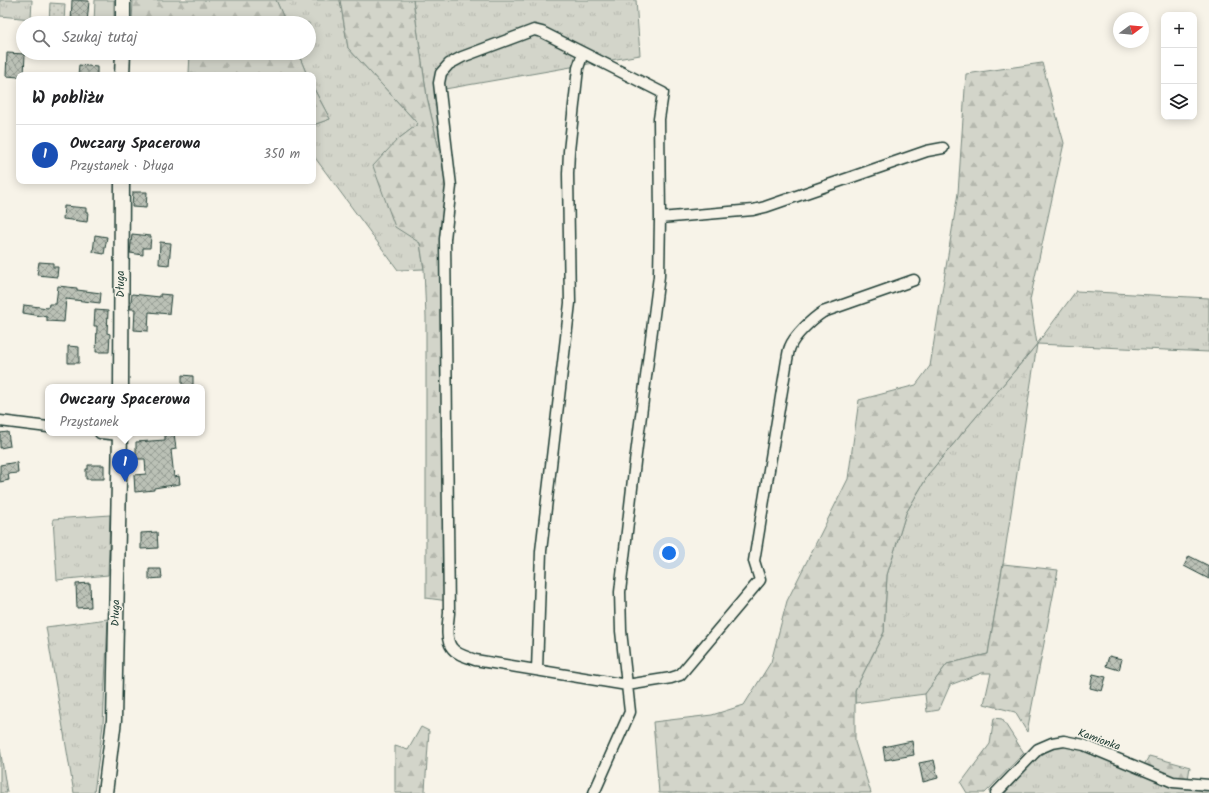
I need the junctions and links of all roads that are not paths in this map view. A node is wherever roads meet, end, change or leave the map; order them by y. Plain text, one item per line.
1 (123, 0) edge
2 (123, 16) edge
3 (583, 53) junction
4 (122, 60) edge
5 (122, 72) edge
6 (943, 148) dead end
7 (122, 184) edge
8 (660, 218) junction
9 (914, 280) dead end
10 (121, 384) edge
11 (0, 421) edge
12 (45, 427) edge
13 (120, 436) edge
14 (537, 670) junction
15 (627, 685) junction
16 (1209, 785) edge
17 (106, 793) edge
18 (594, 793) edge
19 (996, 793) edge

1 - 2 street
3 - 8 street
3 - 14 street
3 - 14 street
4 - 5 street
6 - 8 street
7 - 10 street, Długa
8 - 15 street
9 - 15 street
11 - 12 street
13 - 17 street, Długa
14 - 15 street
15 - 18 street
16 - 19 street, Kamionka

